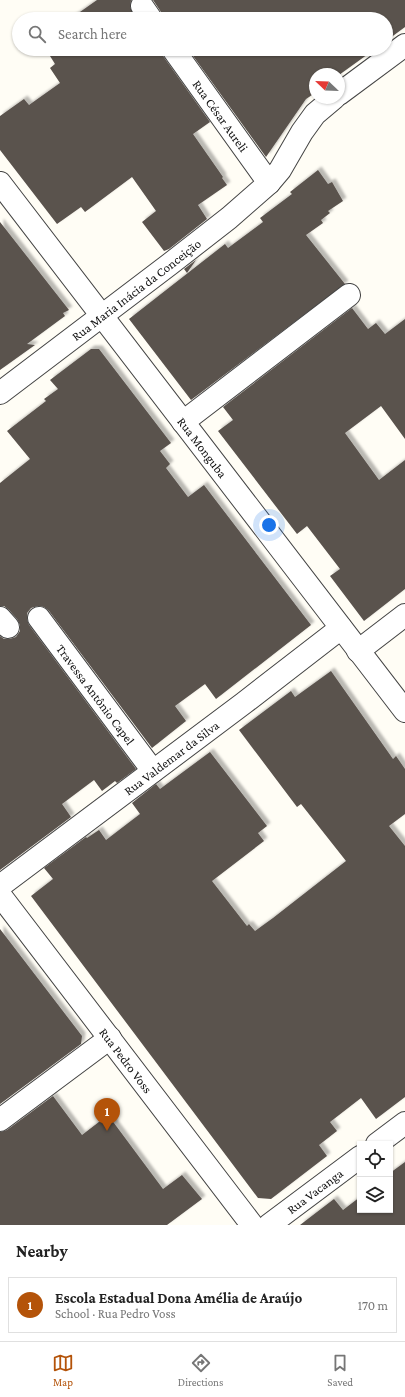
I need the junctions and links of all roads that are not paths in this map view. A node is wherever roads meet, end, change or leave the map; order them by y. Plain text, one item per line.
1 (405, 45) edge
2 (393, 54) edge
3 (178, 56) edge
4 (390, 56) edge
5 (345, 90) edge
6 (327, 104) edge
7 (0, 183) edge
8 (269, 183) junction
9 (349, 295) dead end
10 (102, 316) junction
11 (0, 394) edge
12 (183, 422) junction
13 (405, 615) edge
14 (38, 618) dead end
15 (340, 628) junction
16 (358, 650) junction
17 (405, 711) edge
18 (153, 771) junction
19 (0, 886) edge
20 (0, 895) edge
21 (110, 1038) junction
22 (0, 1120) edge
23 (405, 1123) edge
24 (381, 1141) edge
25 (357, 1159) edge
26 (252, 1225) edge
27 (269, 1225) edge

1 - 2 street
3 - 8 street, Rua César Aureli
4 - 5 street
6 - 8 street, Rua Maria Inácia da Conceição
7 - 10 street, Rua Monguba
8 - 10 street, Rua Maria Inácia da Conceição
9 - 12 street
10 - 11 street, Rua Maria Inácia da Conceição
10 - 12 street, Rua Monguba
12 - 15 street, Rua Monguba
13 - 16 street
14 - 18 street, Travessa Antônio Capel
15 - 16 street, Rua Monguba
15 - 18 street, Rua Valdemar da Silva
16 - 17 street, Rua Monguba
18 - 19 street, Rua Valdemar da Silva
20 - 21 street, Rua Pedro Voss
21 - 22 street
21 - 26 street, Rua Pedro Voss
23 - 24 street
25 - 27 street, Rua Vacanga

